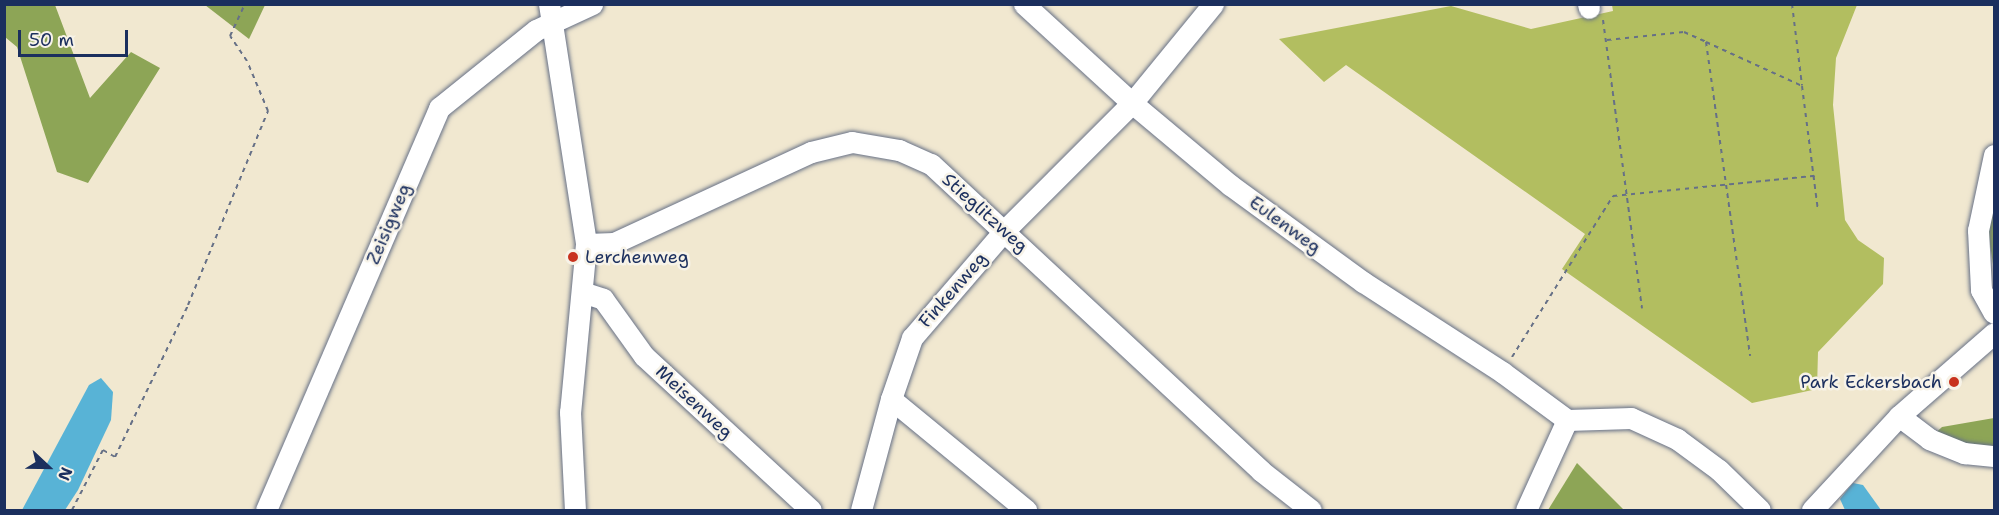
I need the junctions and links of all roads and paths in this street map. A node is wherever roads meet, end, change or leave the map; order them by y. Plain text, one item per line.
1 (245, 4) edge
2 (592, 4) edge
3 (1024, 4) edge
4 (1213, 4) edge
5 (1792, 4) edge
6 (1588, 6) edge
7 (550, 14) edge
8 (1607, 40) junction
9 (1706, 42) junction
10 (1802, 86) junction
11 (1132, 103) junction
12 (1995, 155) edge
13 (1815, 176) junction
14 (1726, 185) junction
15 (1625, 194) junction
16 (1818, 210) dead end
17 (1005, 230) junction
18 (586, 244) junction
19 (582, 292) junction
20 (1642, 308) dead end
21 (1995, 313) edge
22 (1995, 333) edge
23 (1749, 356) dead end
24 (1503, 372) junction
25 (891, 399) junction
26 (1899, 416) junction
27 (1567, 420) junction
28 (1995, 456) edge
29 (72, 510) edge
30 (266, 510) edge
31 (575, 510) edge
32 (811, 510) edge
33 (861, 510) edge
34 (1026, 510) edge
35 (1311, 510) edge
36 (1526, 510) edge
37 (1760, 510) edge
38 (1812, 510) edge

1 - 29 path
2 - 7 street, Zeisigweg
3 - 11 street, Eulenweg
4 - 11 street, Finkenweg
5 - 10 path
6 - 8 path
7 - 18 street
7 - 30 street, Zeisigweg
8 - 9 path
8 - 15 path
9 - 10 path
9 - 14 path
10 - 13 path
11 - 17 street, Finkenweg
11 - 24 street, Eulenweg
12 - 21 street
13 - 14 path
13 - 16 path
14 - 15 path
14 - 23 path
15 - 20 path
15 - 24 path
17 - 18 street, Stieglitzweg
17 - 25 street, Finkenweg
17 - 35 street, Stieglitzweg
18 - 19 street
19 - 31 street
19 - 32 street, Meisenweg
22 - 26 street
24 - 27 street, Eulenweg
25 - 33 street, Finkenweg
25 - 34 street
26 - 28 street
26 - 38 street
27 - 36 street
27 - 37 street

